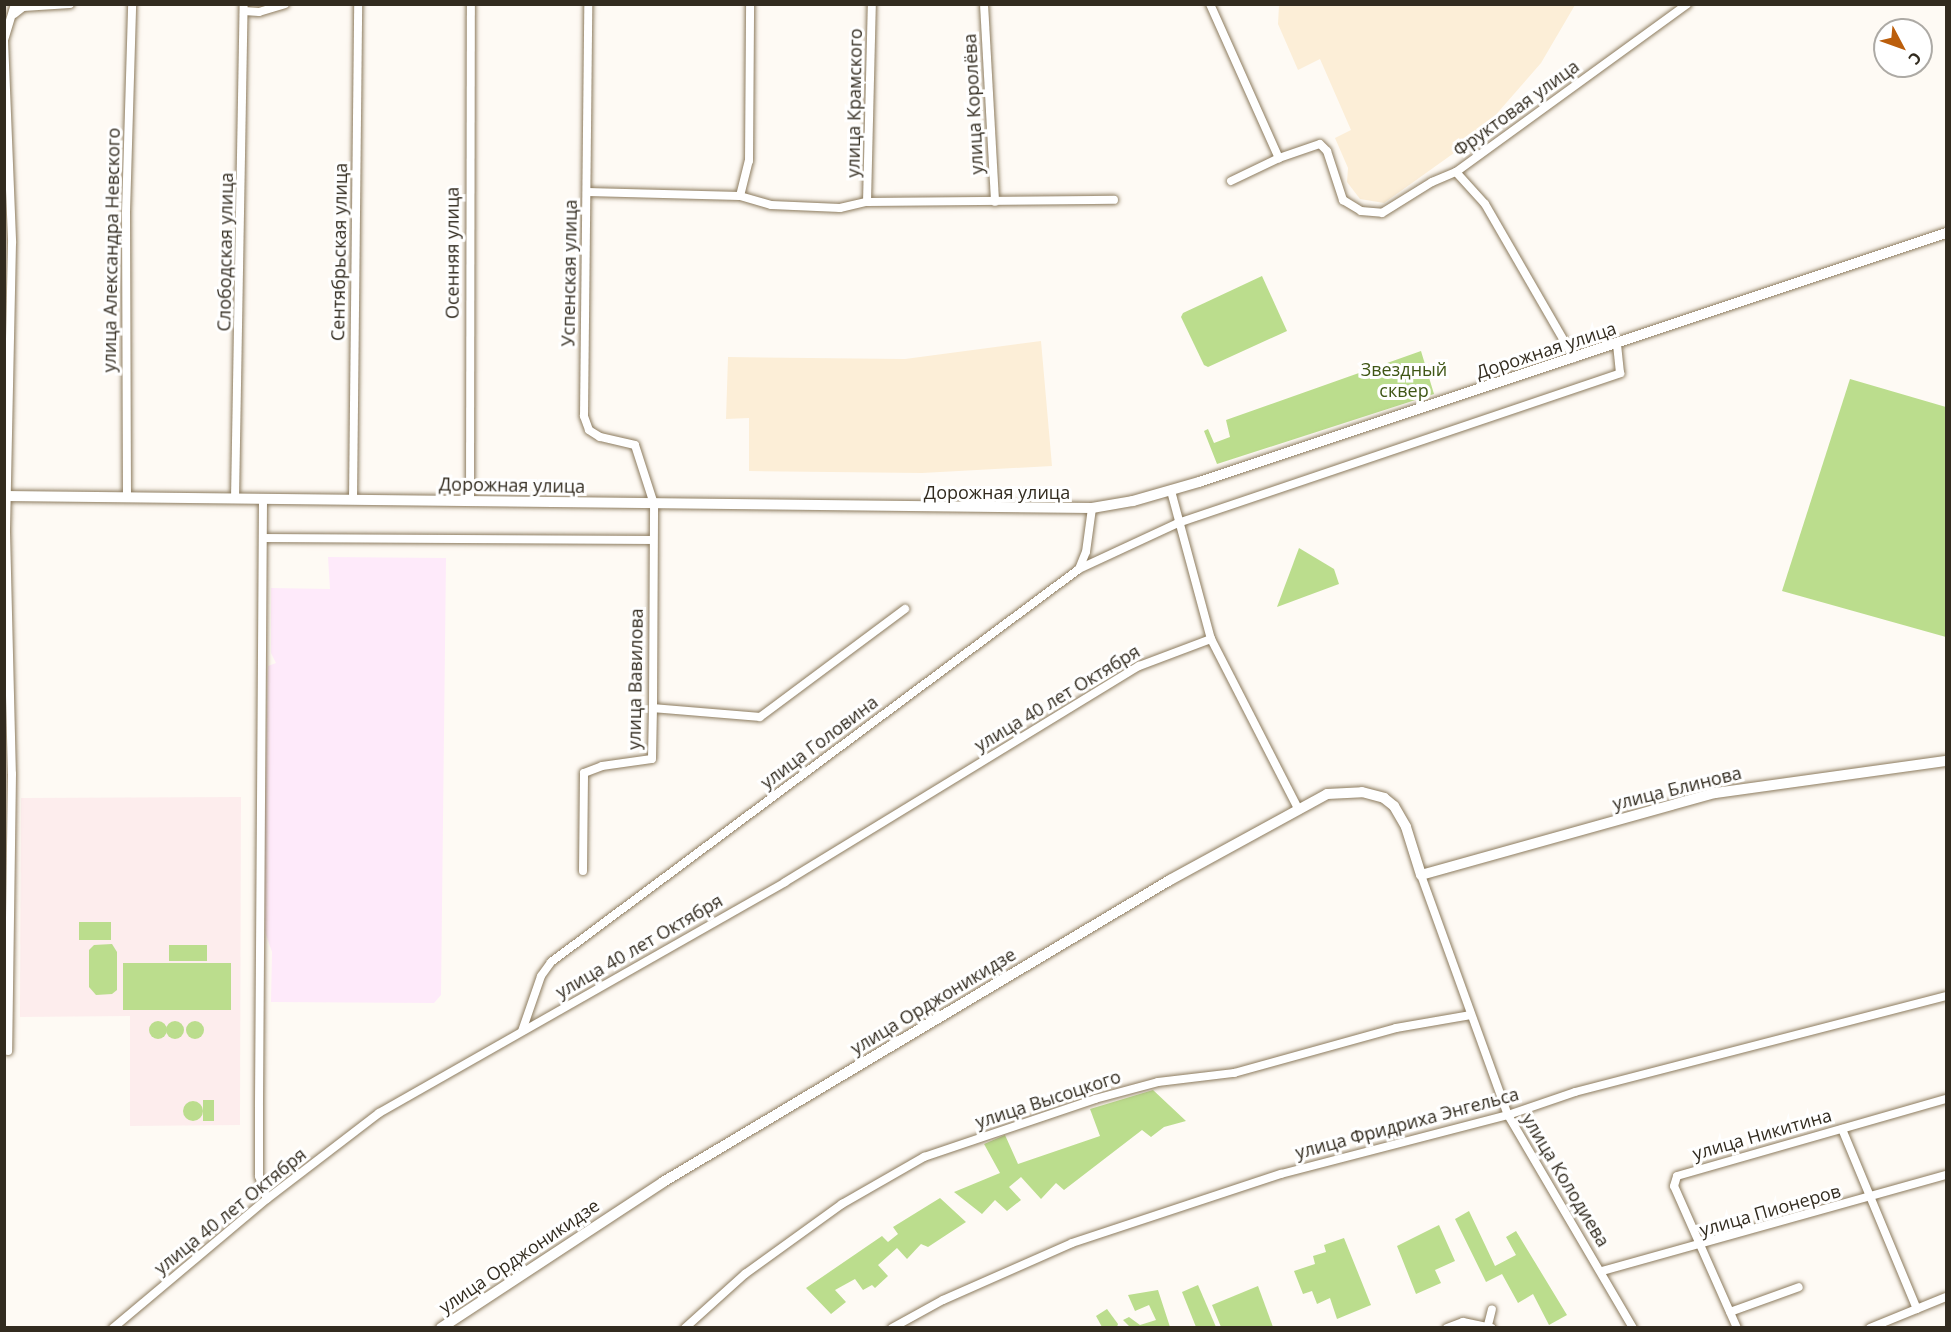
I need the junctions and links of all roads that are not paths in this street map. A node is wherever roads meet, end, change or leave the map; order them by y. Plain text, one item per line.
1 (70, 4) edge
2 (132, 4) edge
3 (285, 4) edge
4 (358, 4) edge
5 (471, 4) edge
6 (588, 4) edge
7 (750, 4) edge
8 (872, 4) edge
9 (984, 4) edge
10 (1210, 4) edge
11 (1687, 4) edge
12 (244, 8) edge
13 (15, 9) edge
14 (4, 40) edge
15 (1279, 158) junction
16 (1456, 172) junction
17 (1231, 181) dead end
18 (587, 192) junction
19 (740, 196) junction
20 (1114, 200) dead end
21 (867, 202) junction
22 (995, 202) junction
23 (1947, 233) edge
24 (1617, 344) junction
25 (1574, 358) junction
26 (1171, 491) junction
27 (7, 496) edge
28 (127, 497) junction
29 (236, 499) junction
30 (263, 500) junction
31 (353, 500) junction
32 (470, 501) junction
33 (654, 504) junction
34 (1092, 508) junction
35 (1178, 523) junction
36 (263, 538) junction
37 (652, 540) junction
38 (1079, 569) junction
39 (905, 609) dead end
40 (1211, 639) junction
41 (653, 708) junction
42 (1947, 761) edge
43 (1298, 808) junction
44 (583, 871) dead end
45 (1421, 875) junction
46 (1947, 996) edge
47 (1471, 1015) junction
48 (522, 1031) junction
49 (8, 1051) dead end
50 (1947, 1099) edge
51 (1508, 1115) junction
52 (1842, 1129) junction
53 (1947, 1175) edge
54 (1870, 1198) junction
55 (267, 1199) junction
56 (1701, 1247) junction
57 (1602, 1271) junction
58 (1799, 1287) dead end
59 (1947, 1297) edge
60 (1492, 1309) dead end
61 (1917, 1309) junction
62 (1730, 1312) junction
63 (1489, 1326) edge
64 (113, 1328) edge
65 (441, 1328) edge
66 (685, 1328) edge
67 (892, 1328) edge
68 (1447, 1328) edge
69 (1633, 1328) edge
70 (1737, 1328) edge
71 (1870, 1328) edge

1 - 13 street
2 - 28 street, улица Александра Невского
3 - 12 street
4 - 31 street, Сентябрьская улица
5 - 32 street, Осенняя улица
6 - 18 street, Успенская улица
7 - 19 street
8 - 21 street, улица Крамского
9 - 22 street, улица Королёва
10 - 15 street
11 - 16 street, Фруктовая улица
12 - 29 street, Слободская улица
13 - 14 street
14 - 27 street
15 - 16 street
15 - 17 street
16 - 25 street, Фруктовая улица
18 - 19 street
18 - 33 street, Успенская улица
19 - 21 street
20 - 22 street
21 - 22 street
23 - 24 main road, Дорожная улица
24 - 25 main road, Дорожная улица
24 - 35 street, улица Головина
25 - 26 main road, Дорожная улица
26 - 34 main road, Дорожная улица
26 - 35 street
27 - 28 main road, Дорожная улица
27 - 49 street
28 - 29 main road, Дорожная улица
29 - 30 main road, Дорожная улица
30 - 31 main road, Дорожная улица
30 - 36 street
31 - 32 main road, Дорожная улица
32 - 33 main road, Дорожная улица
33 - 34 main road, Дорожная улица
33 - 37 street, улица Вавилова
34 - 38 street
35 - 38 street, улица Головина
35 - 40 street
36 - 37 street
36 - 55 street
37 - 41 street, улица Вавилова
38 - 48 street, улица Головина
39 - 41 street
40 - 43 street
40 - 48 street, улица 40 лет Октября
41 - 44 street, улица Вавилова
42 - 45 main road, улица Блинова
43 - 45 main road, улица Орджоникидзе
43 - 65 main road, улица Орджоникидзе
45 - 47 street, улица Колодиева
46 - 51 street, улица Фридриха Энгельса
47 - 51 street, улица Колодиева
47 - 66 street, улица Высоцкого
48 - 55 street, улица 40 лет Октября
50 - 52 street, улица Никитина
51 - 57 street, улица Колодиева
51 - 67 street, улица Фридриха Энгельса
52 - 54 street
52 - 56 street, улица Никитина
53 - 54 street, улица Пионеров
54 - 56 street, улица Пионеров
54 - 61 street
55 - 64 street, улица 40 лет Октября
56 - 57 street, улица Пионеров
56 - 62 street, улица Никитина
57 - 69 street, улица Колодиева
58 - 62 street
59 - 61 street
60 - 63 street
61 - 71 street
62 - 70 street, улица Никитина
63 - 68 street

